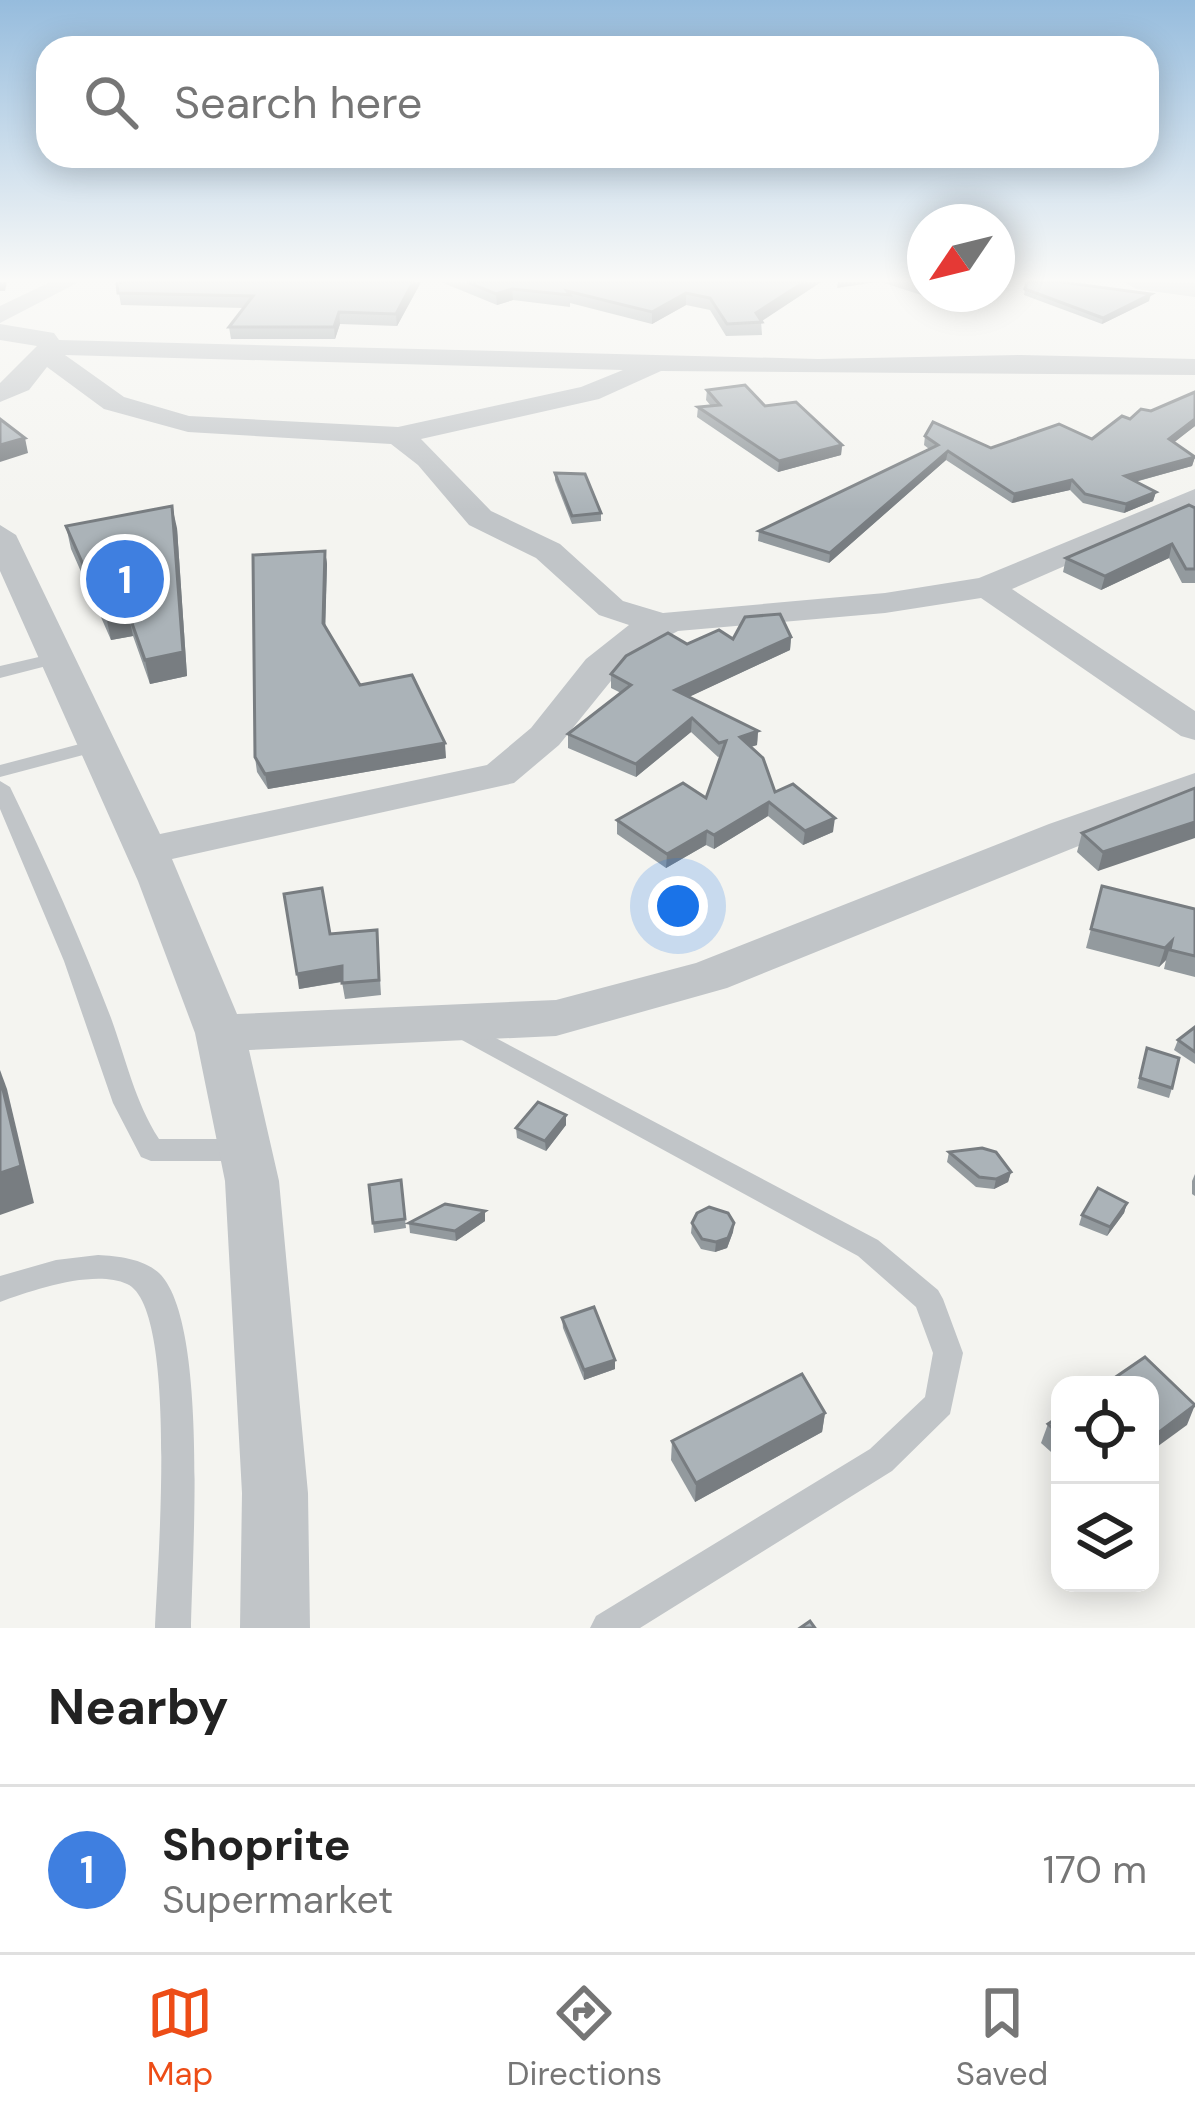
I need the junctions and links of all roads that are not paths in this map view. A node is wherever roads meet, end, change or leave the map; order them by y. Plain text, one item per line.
1 (41, 358) edge
2 (58, 358) edge
3 (491, 358) edge
4 (659, 361) junction
5 (1195, 367) edge
6 (0, 394) edge
7 (398, 436) junction
8 (1195, 498) edge
9 (0, 535) edge
10 (987, 587) junction
11 (660, 623) junction
12 (56, 658) junction
13 (0, 672) edge
14 (1195, 728) edge
15 (95, 746) junction
16 (0, 771) edge
17 (1195, 785) edge
18 (0, 787) edge
19 (145, 851) junction
20 (458, 1026) junction
21 (220, 1033) junction
22 (245, 1150) junction
23 (0, 1289) edge
24 (172, 1628) edge
25 (275, 1628) edge
26 (608, 1628) edge

1 - 6 street
2 - 7 street
3 - 4 street
4 - 5 street
4 - 7 street
7 - 11 street
8 - 10 street
9 - 12 street
10 - 11 street
10 - 14 street
11 - 19 street
12 - 13 lane
12 - 15 street
15 - 16 lane
15 - 19 street
17 - 20 street
18 - 22 lane
19 - 21 street
20 - 21 street
20 - 26 lane
21 - 22 street
22 - 25 street
23 - 24 lane

